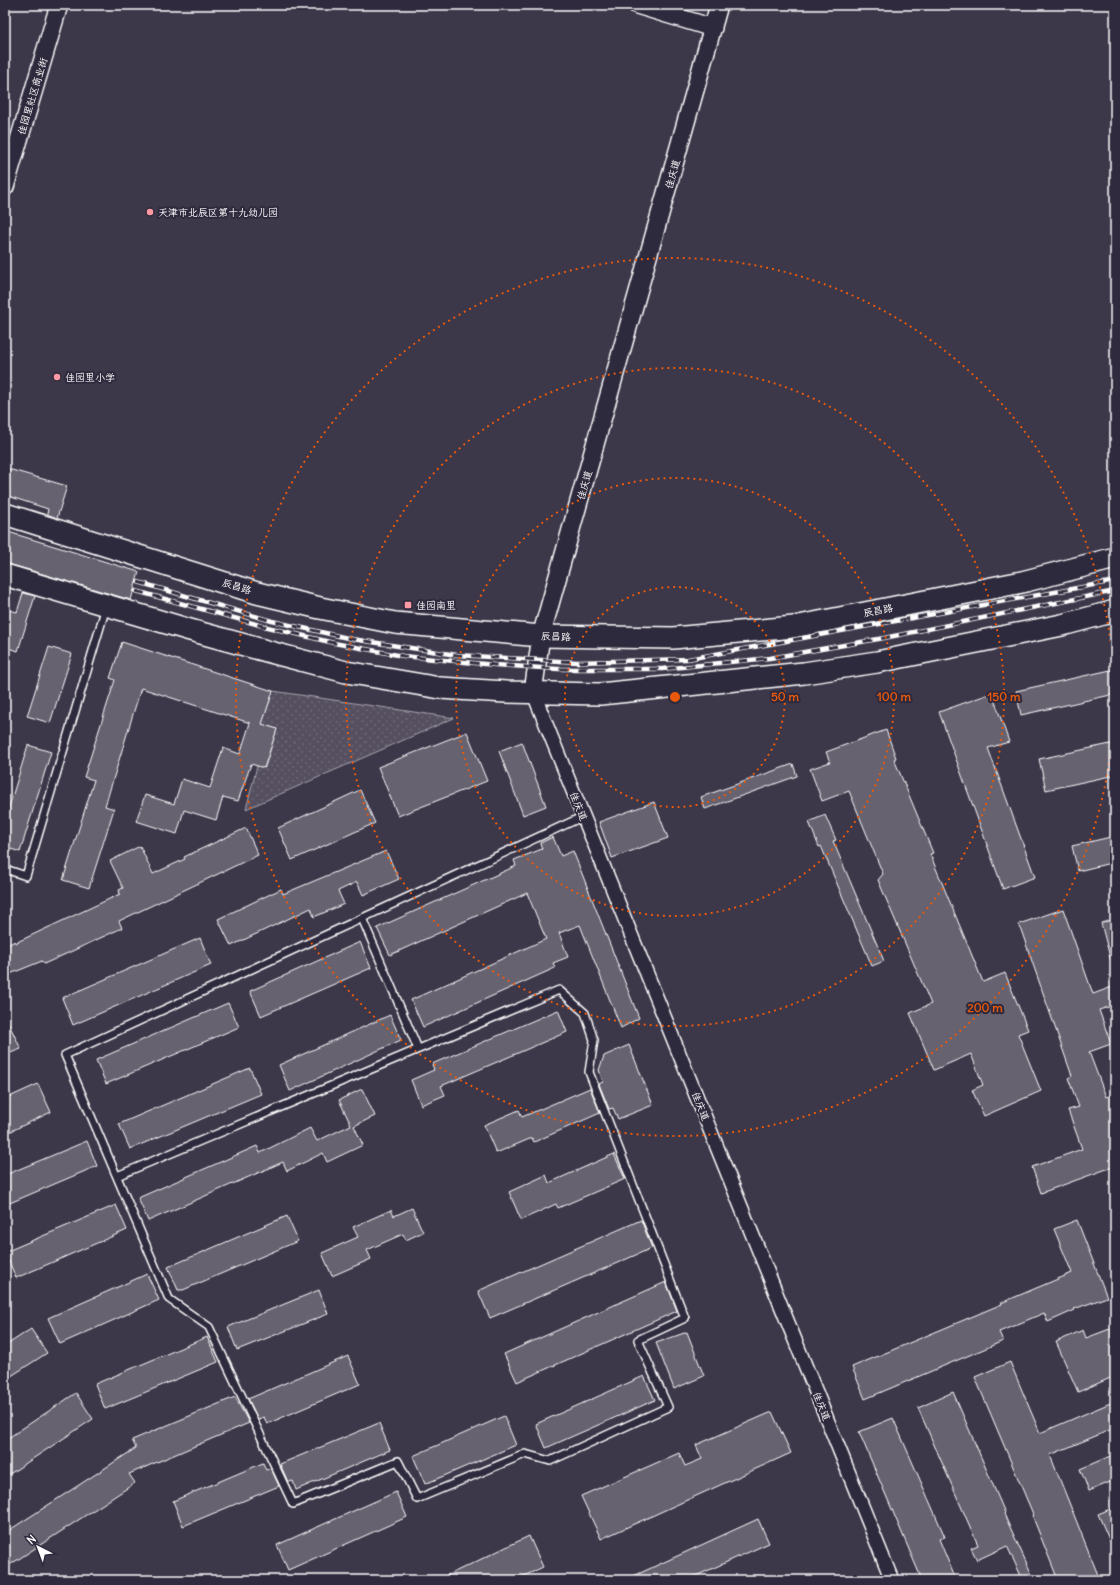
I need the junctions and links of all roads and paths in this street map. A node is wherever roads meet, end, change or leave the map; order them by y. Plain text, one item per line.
1 (59, 5) edge
2 (637, 5) edge
3 (719, 5) edge
4 (713, 28) junction
5 (5, 186) edge
6 (5, 514) edge
7 (1114, 558) edge
8 (5, 575) edge
9 (106, 605) junction
10 (1115, 611) edge
11 (1115, 621) edge
12 (1062, 625) junction
13 (541, 636) junction
14 (533, 692) junction
15 (584, 816) junction
16 (5, 869) edge
17 (362, 918) junction
18 (418, 1049) junction
19 (117, 1176) junction
20 (892, 1580) edge

1 - 5 street, 佳园里社区商业街
2 - 4 street
3 - 4 street, 佳庆道
4 - 13 street, 佳庆道
6 - 13 main road, 辰昌路
7 - 13 main road, 辰昌路
8 - 9 main road
9 - 14 main road
9 - 16 lane
10 - 12 main road
11 - 12 street
12 - 14 main road
13 - 14 street, 佳庆道
14 - 15 street, 佳庆道
15 - 17 lane
15 - 20 street, 佳庆道
17 - 18 lane
17 - 19 lane
18 - 19 lane
18 - 19 lane

